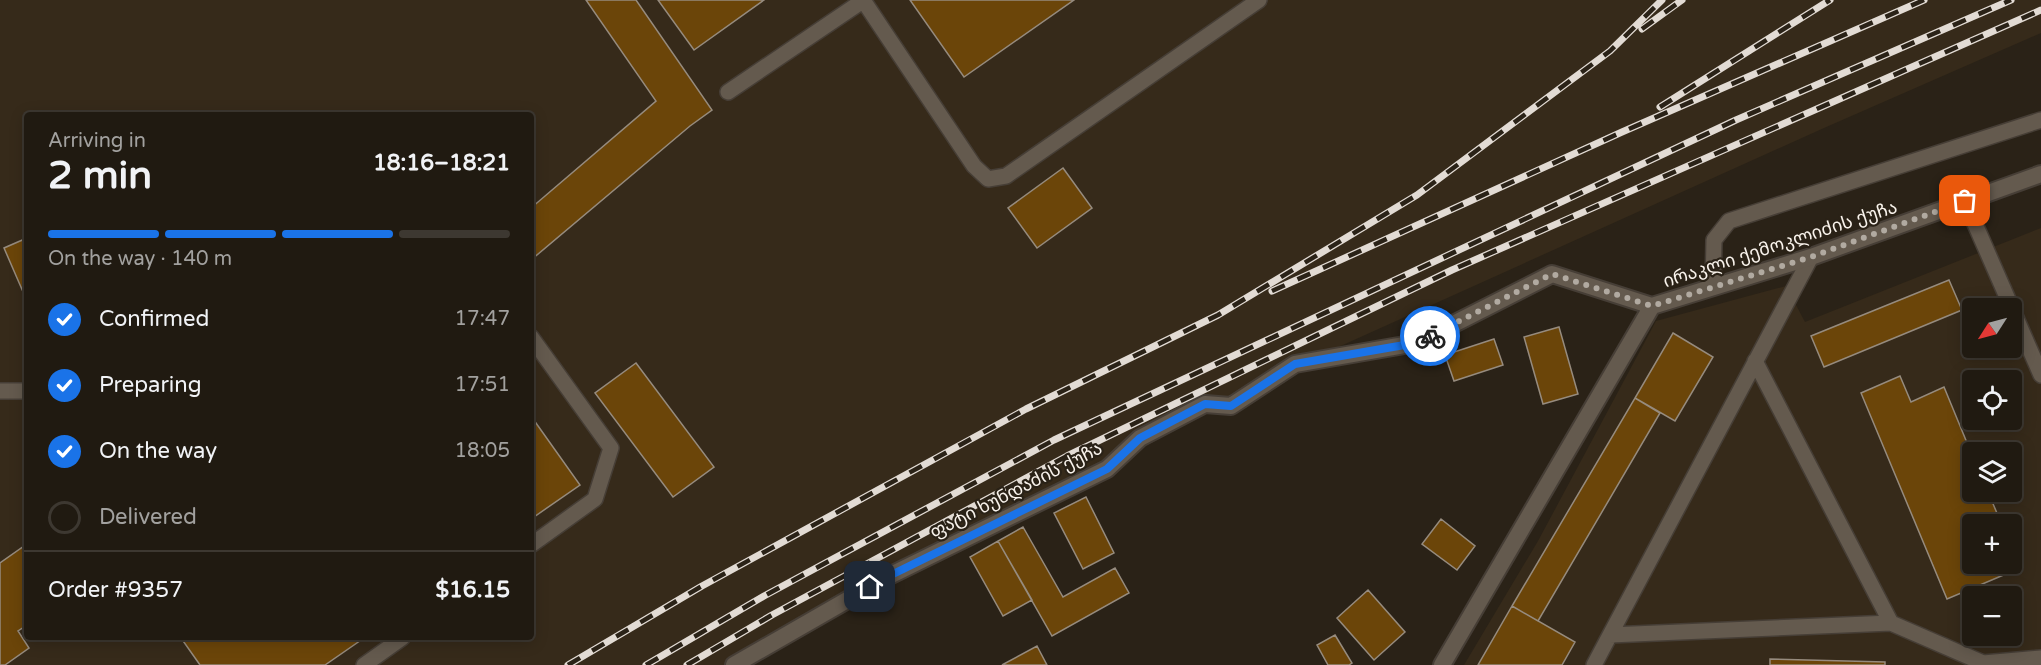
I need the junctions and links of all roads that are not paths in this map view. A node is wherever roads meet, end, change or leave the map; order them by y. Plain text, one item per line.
1 (863, 0) edge
2 (1259, 0) edge
3 (728, 92) dead end
4 (2041, 120) edge
5 (2041, 174) edge
6 (1965, 201) junction
7 (1811, 257) junction
8 (1713, 287) junction
9 (1652, 306) junction
10 (534, 341) edge
11 (1755, 361) junction
12 (2041, 375) edge
13 (0, 391) edge
14 (24, 391) edge
15 (534, 543) edge
16 (1891, 623) junction
17 (1610, 635) junction
18 (399, 640) edge
19 (2041, 658) edge
20 (364, 665) edge
21 (734, 665) edge
22 (1442, 665) edge
23 (1594, 665) edge

1 - 2 lane
1 - 3 lane
4 - 8 lane
5 - 6 street, ირაკლი ქემოკლიძის ქუჩა
6 - 7 street, ირაკლი ქემოკლიძის ქუჩა
6 - 12 lane
7 - 8 street, ირაკლი ქემოკლიძის ქუჩა
7 - 11 lane
8 - 9 street, ირაკლი ქემოკლიძის ქუჩა
9 - 21 street, ფატი ხუნდაძის ქუჩა
9 - 22 street, ირაკლი ქემოკლიძის ქუჩა
10 - 15 lane
11 - 16 lane
11 - 17 lane
13 - 14 lane
16 - 17 lane
16 - 19 lane
17 - 23 lane
18 - 20 lane

